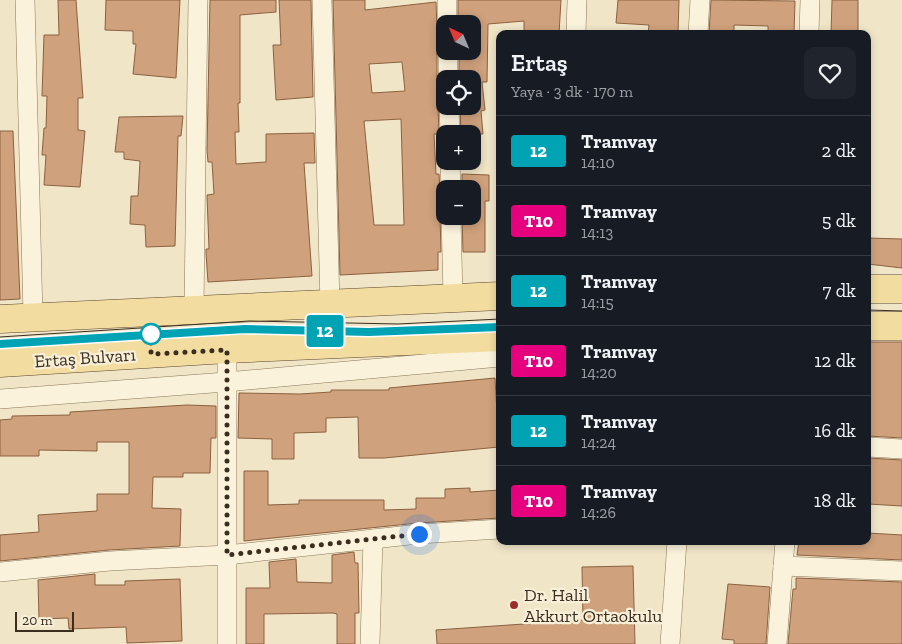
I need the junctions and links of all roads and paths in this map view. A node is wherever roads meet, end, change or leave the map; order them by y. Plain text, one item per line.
1 (25, 0) edge
2 (198, 0) edge
3 (322, 0) edge
4 (447, 0) edge
5 (577, 0) edge
6 (700, 0) edge
7 (810, 0) edge
8 (447, 15) edge
9 (576, 30) edge
10 (698, 30) edge
11 (809, 30) edge
12 (451, 225) edge
13 (902, 288) edge
14 (871, 289) edge
15 (496, 296) edge
16 (453, 297) junction
17 (330, 305) junction
18 (194, 308) junction
19 (33, 316) junction
20 (0, 319) edge
21 (871, 326) edge
22 (902, 326) edge
23 (496, 336) edge
24 (227, 350) junction
25 (496, 357) edge
26 (0, 364) edge
27 (226, 382) junction
28 (0, 399) edge
29 (871, 447) edge
30 (902, 449) edge
31 (496, 529) edge
32 (373, 539) junction
33 (677, 545) edge
34 (785, 545) edge
35 (227, 555) junction
36 (783, 566) junction
37 (902, 571) edge
38 (0, 572) edge
39 (227, 644) edge
40 (370, 644) edge
41 (670, 644) edge
42 (777, 644) edge

1 - 19 street
2 - 18 street
3 - 17 street
4 - 8 street
5 - 9 street
6 - 10 street
7 - 11 street
12 - 16 street
13 - 14 main road
15 - 16 main road
16 - 17 main road
17 - 18 main road
18 - 19 main road
19 - 20 main road
21 - 22 main road
23 - 24 main road, Ertaş Bulvarı
24 - 26 main road, Ertaş Bulvarı
24 - 27 street
25 - 27 street
27 - 28 street
27 - 35 street
29 - 30 street
31 - 32 street
32 - 35 street
32 - 40 street
33 - 41 street
34 - 36 street
35 - 38 street
35 - 39 street
36 - 37 street
36 - 42 street

